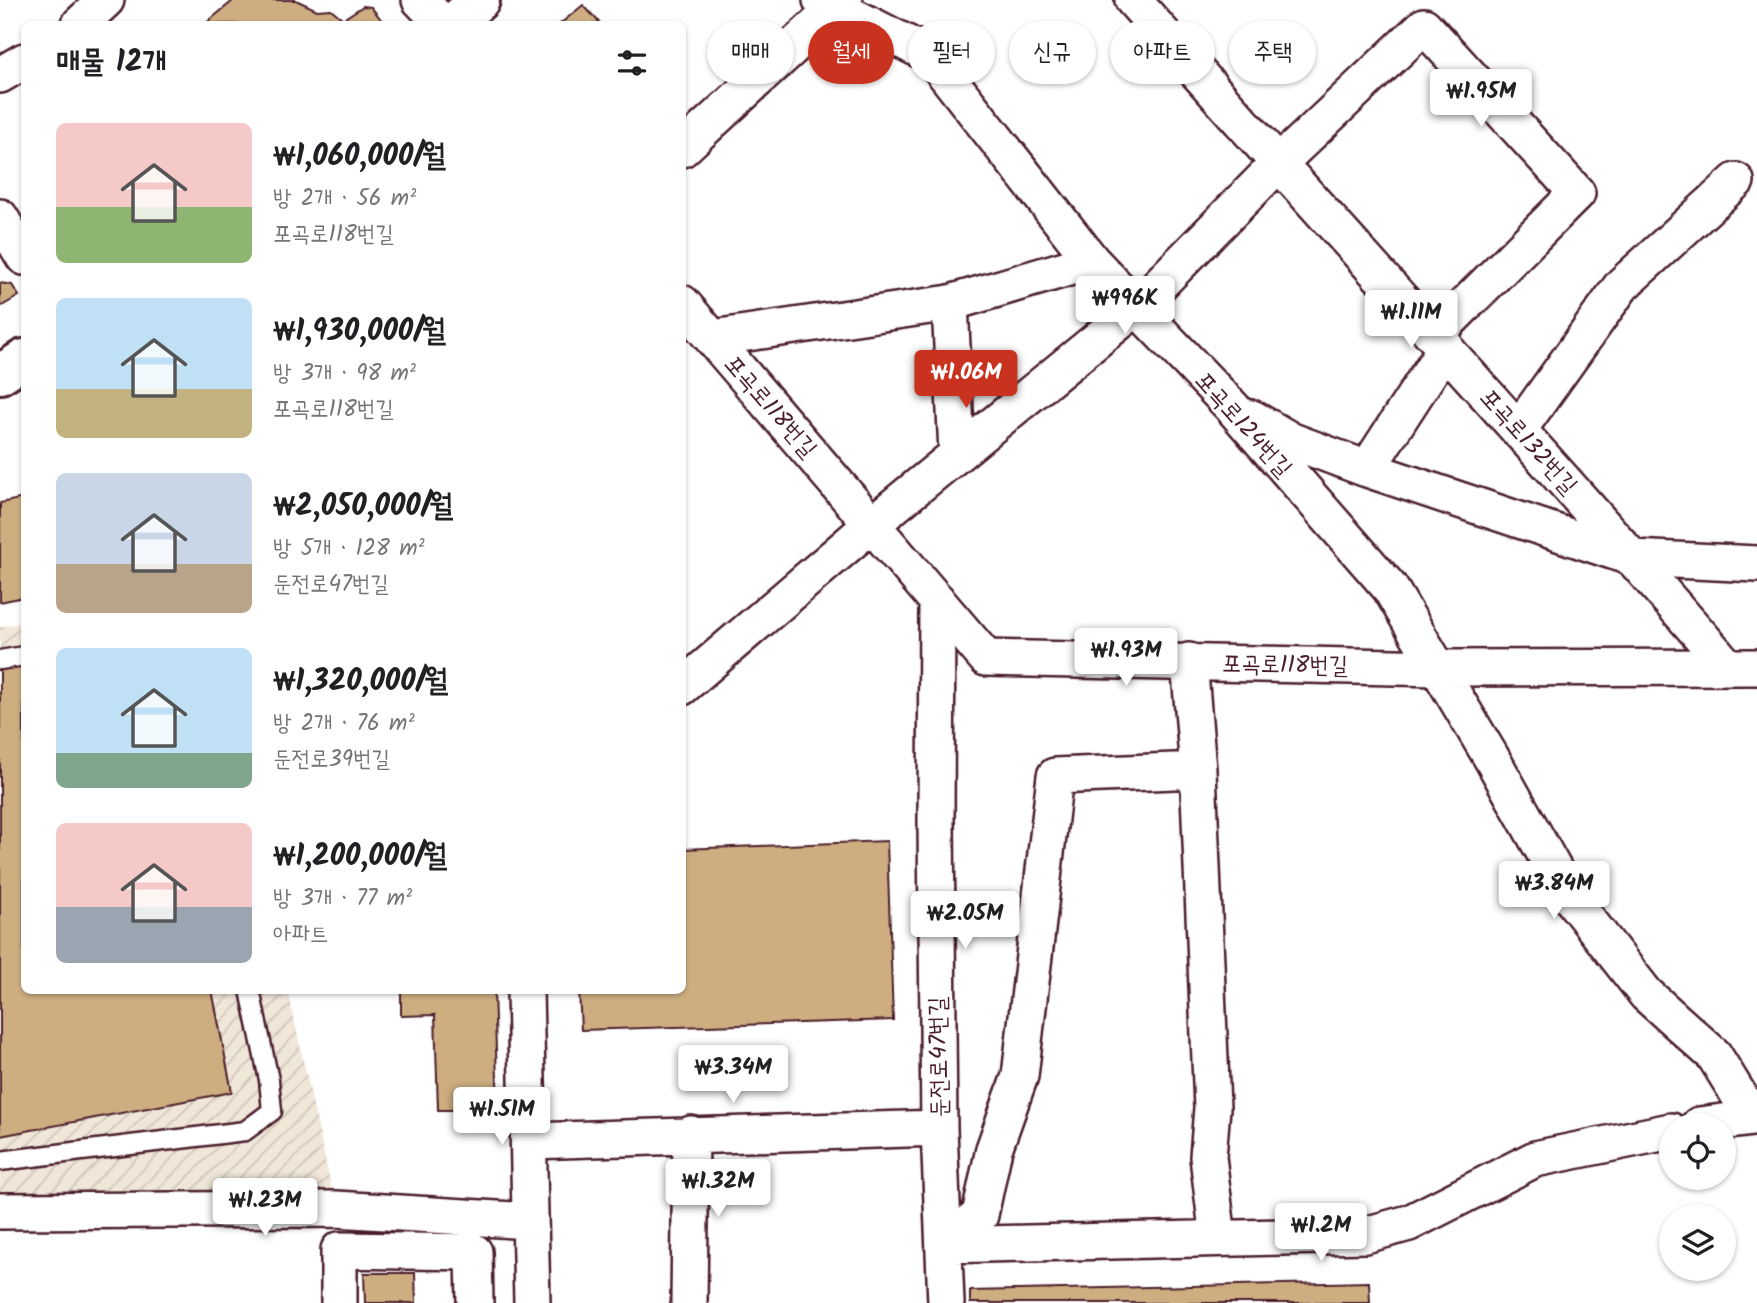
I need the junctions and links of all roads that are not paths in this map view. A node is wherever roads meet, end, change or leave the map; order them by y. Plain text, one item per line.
1 (106, 0) edge
2 (420, 0) edge
3 (480, 0) edge
4 (1133, 0) edge
5 (834, 3) edge
6 (83, 21) edge
7 (440, 21) edge
8 (456, 21) edge
9 (21, 63) edge
10 (0, 75) edge
11 (686, 145) edge
12 (1278, 164) junction
13 (1736, 181) dead end
14 (0, 217) edge
15 (21, 252) edge
16 (1092, 261) junction
17 (950, 303) junction
18 (686, 308) edge
19 (1136, 308) junction
20 (713, 338) junction
21 (1440, 341) junction
22 (21, 361) edge
23 (0, 374) edge
24 (1231, 406) junction
25 (1519, 429) junction
26 (957, 454) junction
27 (1367, 469) junction
28 (872, 524) junction
29 (1633, 558) junction
30 (1757, 564) edge
31 (937, 600) junction
32 (21, 656) edge
33 (0, 660) edge
34 (1189, 661) junction
35 (1742, 666) edge
36 (1439, 668) junction
37 (686, 684) edge
38 (1198, 770) junction
39 (251, 994) edge
40 (525, 994) edge
41 (1756, 1119) edge
42 (1736, 1121) edge
43 (939, 1128) junction
44 (1659, 1133) edge
45 (691, 1135) junction
46 (530, 1141) junction
47 (0, 1161) edge
48 (0, 1211) edge
49 (530, 1221) junction
50 (1219, 1238) junction
51 (944, 1245) junction
52 (340, 1303) edge
53 (475, 1303) edge
54 (532, 1303) edge
55 (689, 1303) edge
56 (946, 1303) edge

1 - 6 street
2 - 7 street
3 - 8 street
4 - 12 street, 포곡로132번길
5 - 11 street
5 - 16 street, 포곡로124번길
9 - 10 street
12 - 19 street
12 - 21 street, 포곡로132번길
12 - 21 street
13 - 25 street
14 - 15 street
16 - 17 street
16 - 19 street, 포곡로124번길
17 - 20 street
17 - 26 street
18 - 20 street, 포곡로118번길
19 - 24 street, 포곡로124번길
19 - 26 street
20 - 28 street, 포곡로118번길
21 - 25 street, 포곡로132번길
21 - 27 street
22 - 23 street
24 - 27 street
24 - 36 street, 포곡로124번길
25 - 29 street, 포곡로132번길
26 - 28 street
27 - 29 street
28 - 31 street, 포곡로118번길
28 - 37 street
29 - 30 street
29 - 35 street, 포곡로132번길
31 - 34 street, 포곡로118번길
31 - 43 street, 둔전로47번길
32 - 33 lane
34 - 36 street, 포곡로118번길
34 - 38 street
35 - 36 street, 포곡로118번길
36 - 41 street, 포곡로124번길
38 - 50 street
38 - 51 street
39 - 47 lane
40 - 46 street
41 - 42 street
43 - 45 street
43 - 51 street, 둔전로47번길
44 - 50 street
45 - 46 street
45 - 55 street
46 - 49 street
48 - 49 street
49 - 54 street
50 - 51 street
51 - 56 street, 둔전로47번길
52 - 53 street

